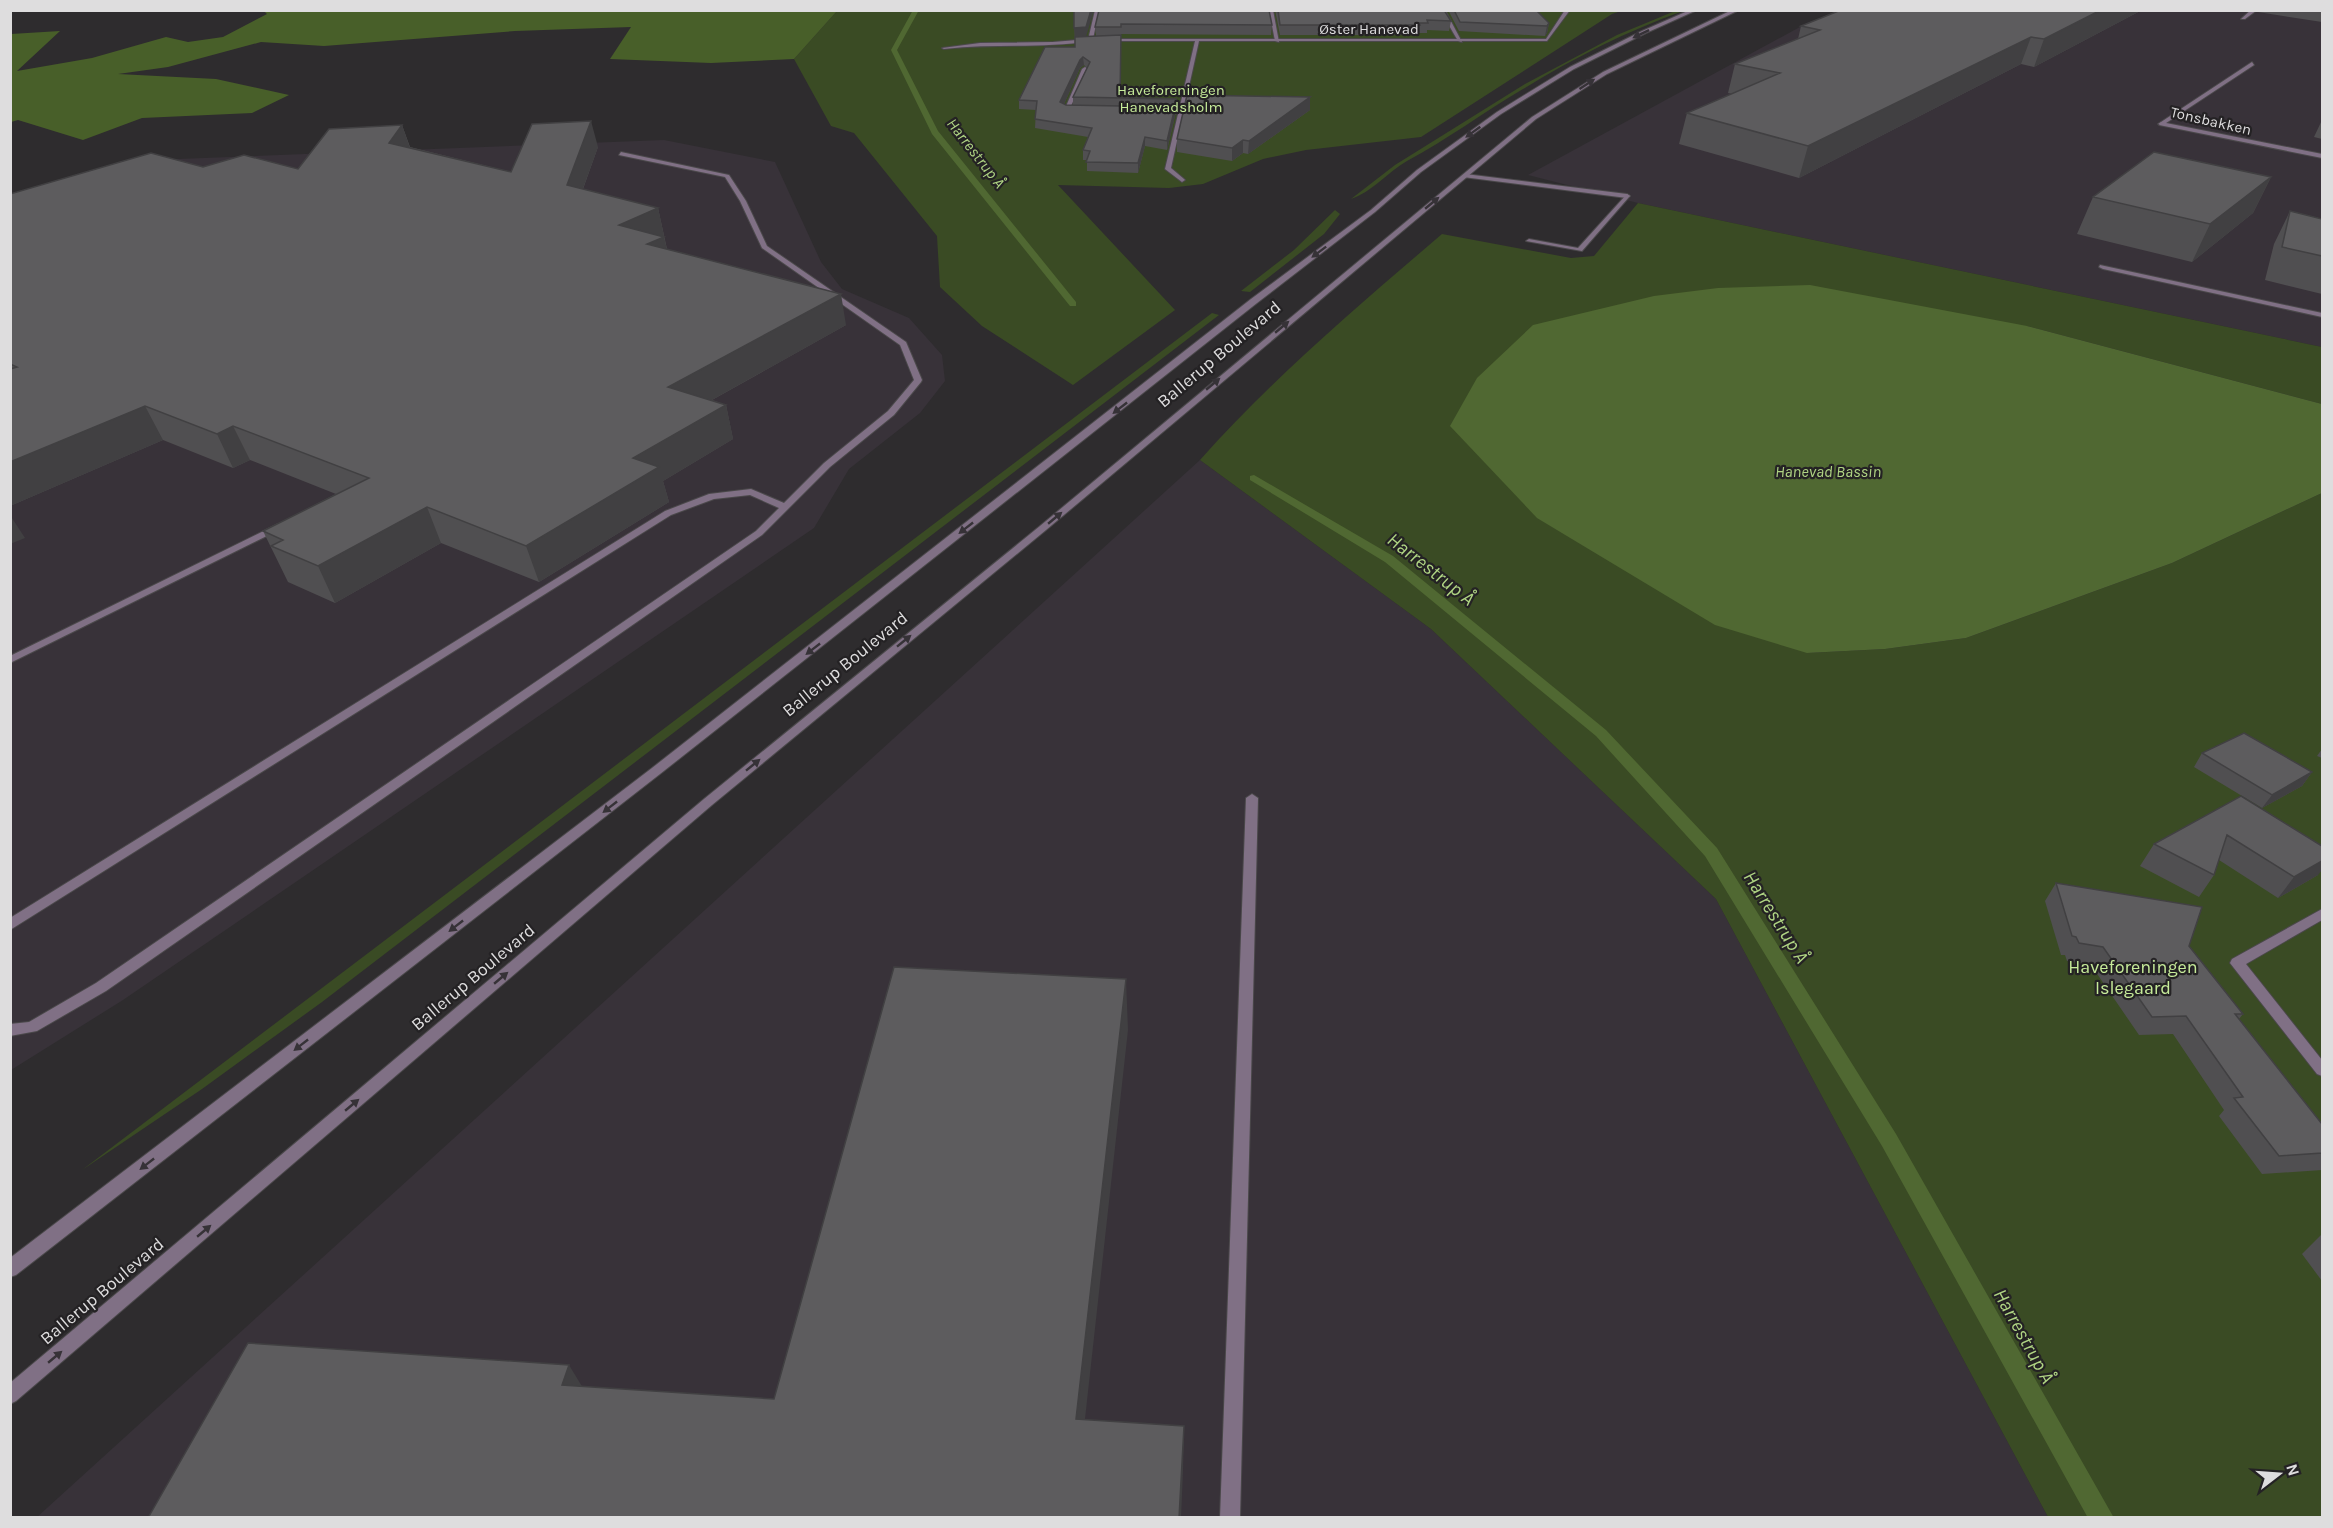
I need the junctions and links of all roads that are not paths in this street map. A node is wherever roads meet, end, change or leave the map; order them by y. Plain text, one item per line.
1 (1096, 10) edge
2 (1271, 10) edge
3 (1442, 10) edge
4 (1569, 10) edge
5 (1695, 10) edge
6 (1737, 10) edge
7 (2255, 10) edge
8 (2243, 18) dead end
9 (1090, 40) junction
10 (1197, 40) junction
11 (1277, 41) junction
12 (1460, 41) junction
13 (944, 48) dead end
14 (2252, 64) dead end
15 (1085, 69) edge
16 (1066, 110) junction
17 (1089, 110) edge
18 (1158, 112) edge
19 (1181, 112) junction
20 (1061, 119) edge
21 (621, 154) dead end
22 (2322, 156) edge
23 (1465, 176) junction
24 (1182, 180) dead end
25 (1528, 241) dead end
26 (2103, 267) dead end
27 (2322, 315) edge
28 (785, 507) junction
29 (292, 520) edge
30 (10, 660) edge
31 (1252, 798) dead end
32 (2322, 914) edge
33 (10, 925) edge
34 (10, 1030) edge
35 (2322, 1070) edge
36 (10, 1269) edge
37 (10, 1395) edge
38 (1230, 1518) edge

1 - 9 street
2 - 11 street
3 - 12 street, Øster Hanevad
4 - 12 street, Øster Hanevad
5 -> 36 street, Ballerup Boulevard
23 -> 6 street, Ballerup Boulevard
7 - 8 street
9 - 10 street, Øster Hanevad
9 - 13 street, Øster Hanevad
10 - 11 street, Øster Hanevad
10 - 19 street
11 - 12 street, Øster Hanevad
14 - 22 street, Tonsbakken
15 - 16 street
16 - 17 street
16 - 20 street
18 - 19 street
19 - 24 street
21 - 28 street
23 - 25 street
37 -> 23 street, Ballerup Boulevard
26 - 27 street
28 - 33 street
28 - 34 street
29 - 30 street
31 - 38 street
32 - 35 street

